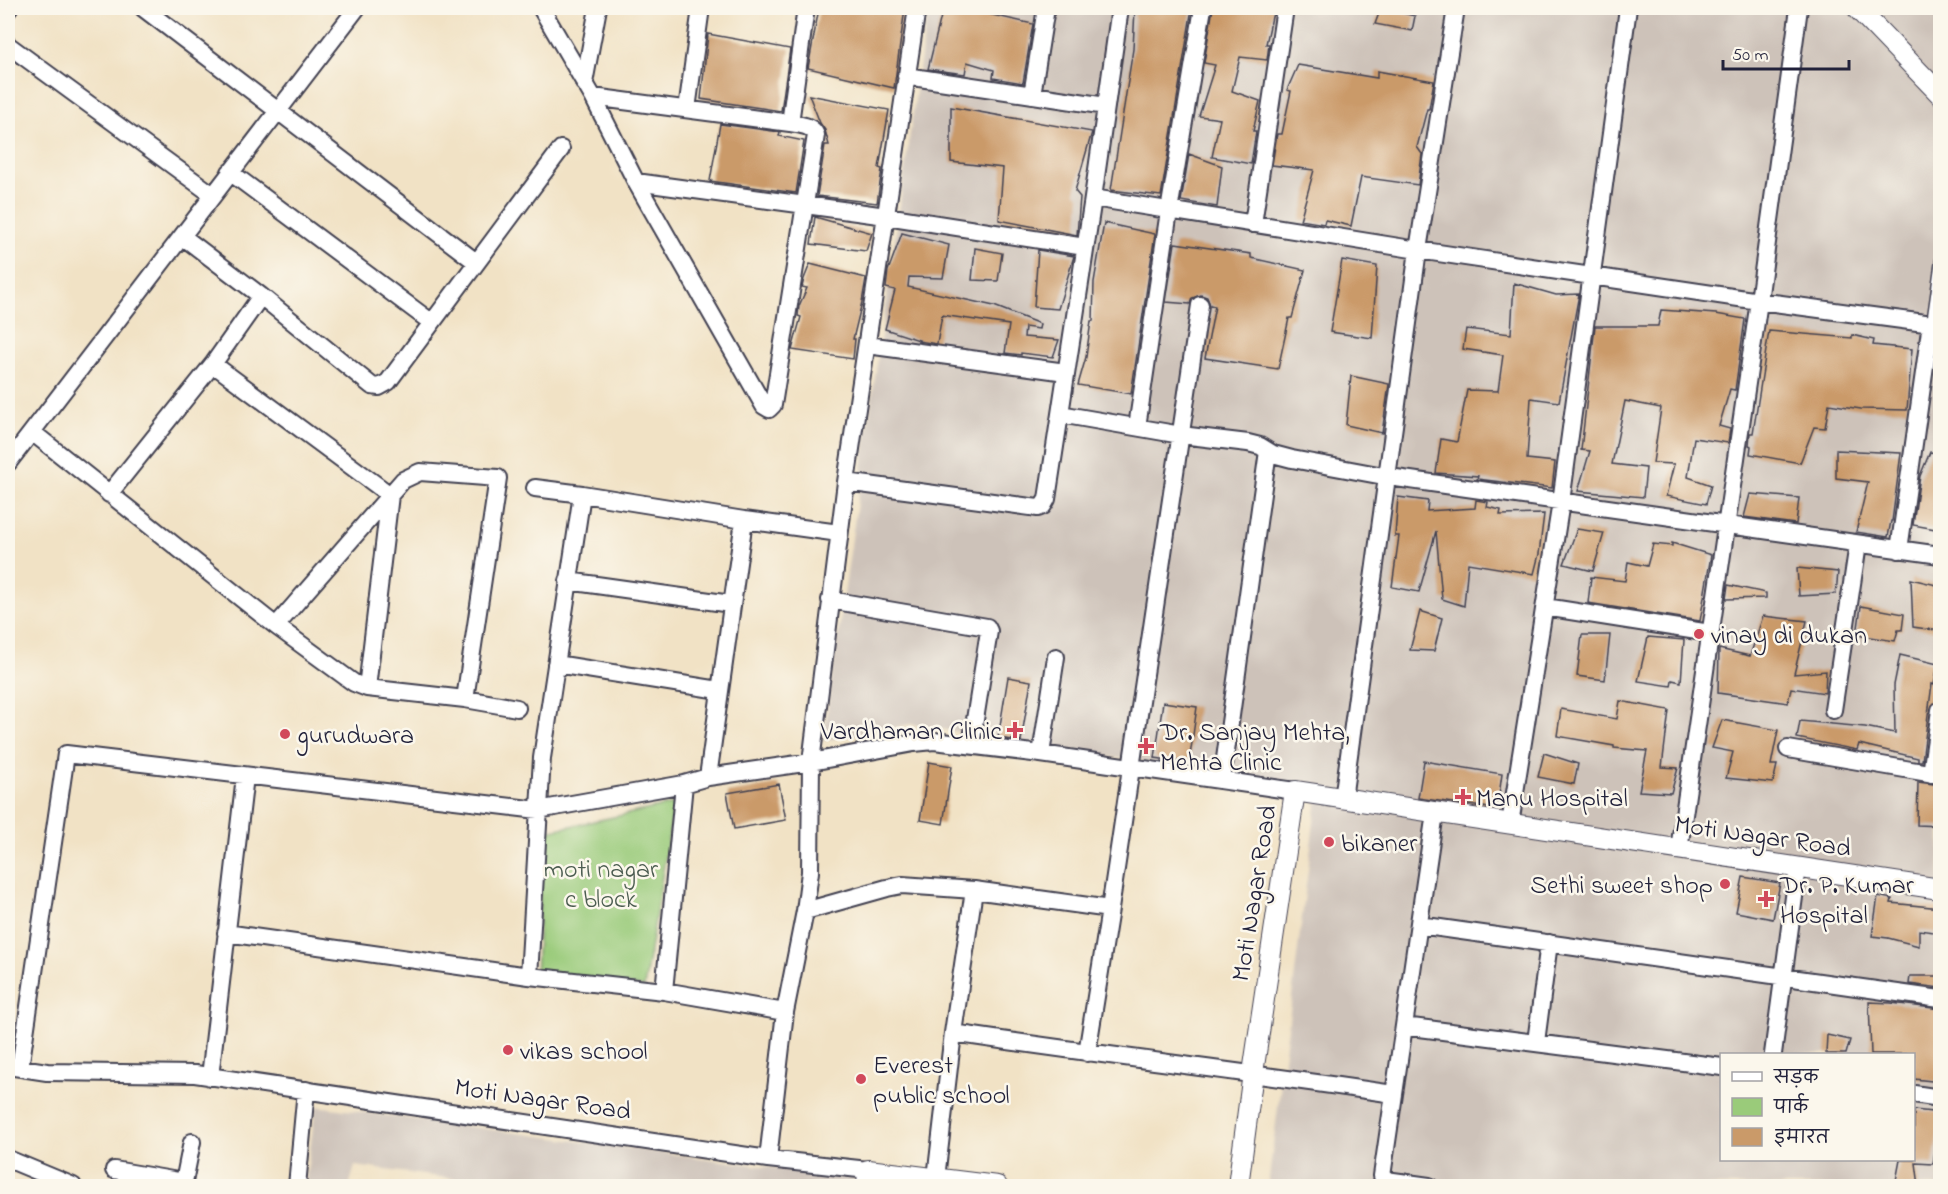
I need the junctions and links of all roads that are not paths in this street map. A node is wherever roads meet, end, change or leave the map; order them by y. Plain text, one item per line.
1 (357, 8) edge
2 (541, 8) edge
3 (598, 8) edge
4 (701, 8) edge
5 (807, 8) edge
6 (917, 8) edge
7 (1046, 8) edge
8 (1120, 8) edge
9 (1203, 8) edge
10 (1285, 8) edge
11 (1456, 8) edge
12 (1628, 8) edge
13 (1799, 8) edge
14 (1857, 8) edge
15 (150, 9) edge
16 (8, 45) edge
17 (906, 76) junction
18 (589, 90) junction
19 (1941, 94) edge
20 (1032, 95) junction
21 (1106, 106) junction
22 (687, 109) junction
23 (278, 111) junction
24 (790, 123) junction
25 (561, 149) dead end
26 (230, 172) junction
27 (636, 182) junction
28 (213, 195) junction
29 (1093, 198) junction
30 (804, 206) junction
31 (1170, 211) junction
32 (886, 216) junction
33 (1253, 224) junction
34 (182, 236) junction
35 (1085, 247) junction
36 (1418, 250) junction
37 (1941, 260) edge
38 (476, 262) junction
39 (1592, 276) junction
40 (261, 296) junction
41 (1759, 301) junction
42 (1200, 305) dead end
43 (431, 322) junction
44 (1936, 324) edge
45 (867, 345) junction
46 (213, 364) junction
47 (1066, 372) junction
48 (1060, 414) junction
49 (1137, 427) junction
50 (32, 432) junction
51 (1181, 435) junction
52 (1268, 451) junction
53 (8, 463) edge
54 (1389, 477) junction
55 (846, 482) junction
56 (535, 488) dead end
57 (109, 494) junction
58 (582, 494) junction
59 (390, 495) junction
60 (1561, 502) junction
61 (744, 520) junction
62 (1727, 525) junction
63 (839, 533) junction
64 (1858, 544) junction
65 (1899, 550) junction
66 (1941, 555) edge
67 (568, 581) junction
68 (830, 600) junction
69 (731, 604) junction
70 (1545, 607) junction
71 (276, 626) junction
72 (1710, 633) junction
73 (1056, 657) dead end
74 (556, 664) junction
75 (367, 688) junction
76 (719, 690) junction
77 (465, 699) junction
78 (517, 708) dead end
79 (1833, 710) dead end
80 (1941, 710) edge
81 (971, 745) junction
82 (1788, 749) dead end
83 (1041, 754) junction
84 (811, 762) junction
85 (1129, 766) junction
86 (1936, 775) edge
87 (245, 776) junction
88 (708, 777) junction
89 (1222, 780) junction
90 (684, 784) junction
91 (1295, 791) junction
92 (1343, 799) junction
93 (538, 810) junction
94 (1435, 813) junction
95 (1510, 824) junction
96 (1679, 849) junction
97 (1798, 867) junction
98 (1941, 889) edge
99 (974, 890) junction
100 (1110, 909) junction
101 (805, 911) junction
102 (1419, 925) junction
103 (226, 933) junction
104 (1549, 944) junction
105 (529, 976) junction
106 (1783, 976) junction
107 (664, 991) junction
108 (1941, 999) edge
109 (785, 1012) junction
110 (1404, 1026) junction
111 (953, 1033) junction
112 (1536, 1042) junction
113 (1087, 1053) junction
114 (1773, 1053) edge
115 (14, 1067) edge
116 (1720, 1067) edge
117 (1252, 1073) junction
118 (210, 1077) junction
119 (306, 1090) junction
120 (1393, 1094) junction
121 (1915, 1094) edge
122 (1941, 1098) edge
123 (192, 1142) dead end
124 (8, 1159) edge
125 (768, 1159) junction
126 (114, 1170) dead end
127 (867, 1178) edge
128 (936, 1178) junction
129 (184, 1184) edge
130 (73, 1186) edge
131 (297, 1186) edge
132 (997, 1186) edge
133 (1238, 1186) edge
134 (1429, 1186) edge

1 - 23 street
2 - 18 street
3 - 18 street
4 - 22 street
5 - 24 street
6 - 17 street
7 - 20 street
8 - 21 street
9 - 31 street
10 - 33 street
11 - 36 street
12 - 39 street
13 - 41 street
14 - 19 street
15 - 23 street
16 - 28 street
17 - 20 street
17 - 32 street
18 - 22 street
18 - 27 street
20 - 21 street
21 - 29 street
22 - 24 street
23 - 26 street
23 - 38 street
24 - 30 street
25 - 38 street
26 - 28 street
26 - 43 street
27 - 30 street
27 - 30 street
28 - 34 street
29 - 31 street
29 - 35 street
30 - 32 street
31 - 33 street
31 - 49 street
32 - 35 street
32 - 45 street
33 - 36 street
34 - 40 street
34 - 50 street
35 - 47 street
36 - 39 street
36 - 54 street
37 - 44 lane
38 - 43 street
39 - 41 street
39 - 60 street
40 - 43 street
40 - 46 street
41 - 44 street
41 - 62 street
42 - 51 street
44 - 65 street
45 - 47 street
45 - 55 street
46 - 57 street
46 - 59 street
47 - 48 street
48 - 49 street
48 - 55 street
49 - 51 street
50 - 53 street
50 - 57 street
51 - 52 street
51 - 85 street
52 - 54 street
52 - 89 street
54 - 60 street
54 - 92 street
55 - 63 street
56 - 58 street
57 - 71 street
58 - 61 street
58 - 67 street
59 - 71 street
59 - 75 street
59 - 77 street
60 - 62 street
60 - 70 street
61 - 63 street
61 - 69 street
62 - 64 street
62 - 72 street
63 - 68 street
64 - 65 street
64 - 79 street
65 - 66 street
67 - 69 street
67 - 74 street
68 - 81 street
68 - 84 street
69 - 76 street
70 - 72 street
70 - 95 street
71 - 75 street
72 - 96 street
73 - 83 street
74 - 76 street
74 - 93 street
75 - 77 street
76 - 88 street
77 - 78 street
80 - 86 street
81 - 83 street
81 - 84 street
82 - 86 street
83 - 85 street
84 - 88 street
84 - 101 street
85 - 89 street
85 - 100 street
87 - 93 street
87 - 103 street
87 - 115 street
88 - 90 street
89 - 91 street
90 - 93 street
90 - 107 street
91 - 92 street, Moti Nagar Road
91 - 117 street, Moti Nagar Road
92 - 94 street, Moti Nagar Road
93 - 105 street
94 - 95 street, Moti Nagar Road
94 - 102 street
95 - 96 street, Moti Nagar Road
96 - 97 street, Moti Nagar Road
97 - 98 street, Moti Nagar Road
97 - 106 street
99 - 100 street
99 - 101 street
99 - 111 street
100 - 113 street
101 - 109 street
102 - 104 street
102 - 110 street
103 - 105 street
103 - 118 street
104 - 106 street
104 - 112 street
105 - 107 street
106 - 108 street
106 - 114 street
107 - 109 street
109 - 125 street
110 - 112 street
110 - 120 street
111 - 113 street
111 - 128 street
112 - 116 street
113 - 117 street
115 - 118 street, Moti Nagar Road
117 - 120 street
117 - 133 street, Moti Nagar Road
118 - 119 street, Moti Nagar Road
119 - 125 street, Moti Nagar Road
119 - 131 street
120 - 134 street
121 - 122 street
123 - 129 street
124 - 130 street
125 - 127 street, Moti Nagar Road
126 - 129 street
127 - 128 street, Moti Nagar Road
128 - 132 street, Moti Nagar Road

